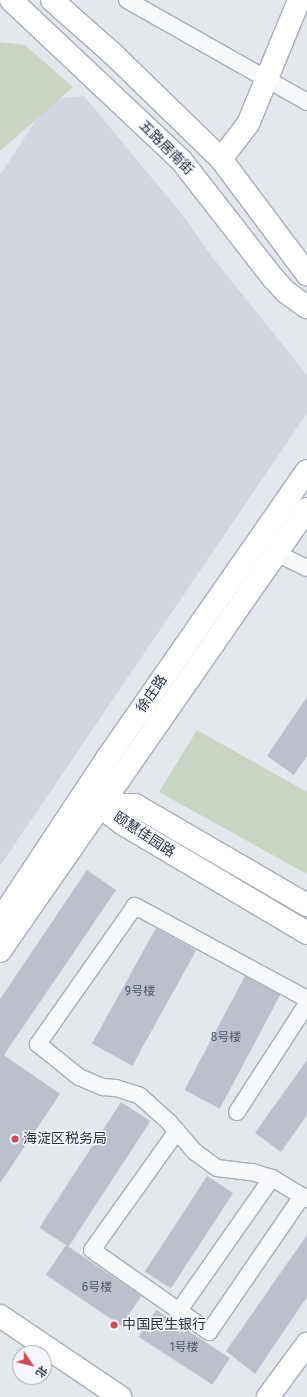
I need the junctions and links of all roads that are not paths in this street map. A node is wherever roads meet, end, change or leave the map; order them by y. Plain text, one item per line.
1 (11, 0) edge
2 (52, 0) edge
3 (127, 0) edge
4 (298, 0) edge
5 (268, 79) junction
6 (307, 102) edge
7 (221, 159) junction
8 (307, 274) edge
9 (307, 307) edge
10 (307, 471) edge
11 (307, 508) edge
12 (276, 553) junction
13 (307, 568) edge
14 (93, 800) junction
15 (307, 905) edge
16 (0, 920) edge
17 (307, 933) edge
18 (0, 951) edge
19 (307, 999) edge
20 (307, 1004) edge
21 (237, 1112) dead end
22 (177, 1131) junction
23 (272, 1178) junction
24 (305, 1197) edge
25 (178, 1312) junction
26 (0, 1316) edge
27 (307, 1344) edge
28 (120, 1397) edge
29 (268, 1397) edge

1 - 9 street, 五路居南街
2 - 7 street
3 - 5 street
4 - 5 street
5 - 6 street
5 - 7 street
7 - 8 street
10 - 14 street, 徐庄路
11 - 12 street, 徐庄路
12 - 13 street
12 - 14 street, 徐庄路
14 - 15 street, 颐慧佳园路
14 - 16 street, 徐庄路
14 - 17 street, 颐慧佳园路
14 - 18 street, 徐庄路
19 - 22 street
20 - 21 street
22 - 23 street
22 - 25 street
23 - 24 street
23 - 25 street
24 - 25 street
26 - 28 street
27 - 29 street

